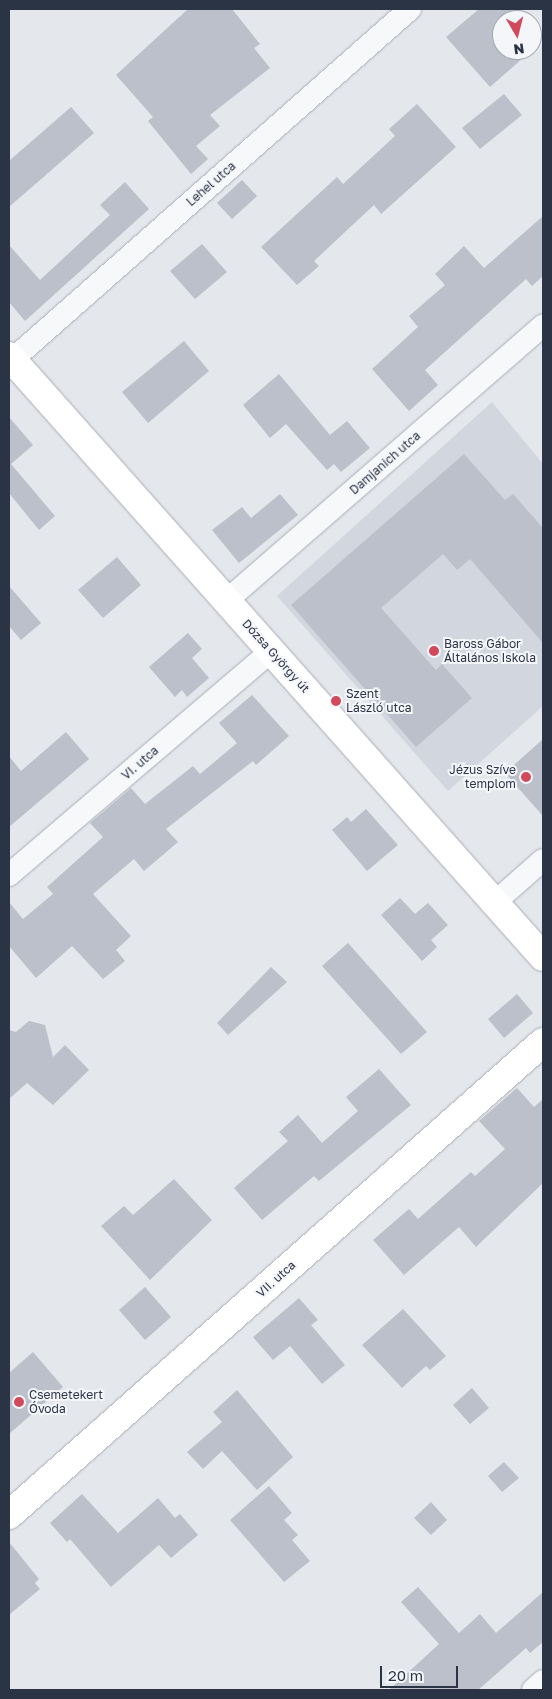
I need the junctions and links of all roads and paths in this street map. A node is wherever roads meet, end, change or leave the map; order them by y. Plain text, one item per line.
1 (410, 9) edge
2 (543, 325) edge
3 (10, 358) edge
4 (226, 602) junction
5 (271, 651) junction
6 (543, 860) edge
7 (9, 876) edge
8 (494, 903) junction
9 (543, 956) edge
10 (543, 1042) edge
11 (9, 1515) edge
12 (543, 1681) edge
13 (533, 1690) edge

1 - 3 street, Lehel utca
2 - 4 street, Damjanich utca
3 - 4 street, Dózsa György út
4 - 5 street, Dózsa György út
5 - 7 street, VI. utca
5 - 8 street, Dózsa György út
6 - 8 street
8 - 9 street, Dózsa György út
10 - 11 street, VII. utca
12 - 13 street

